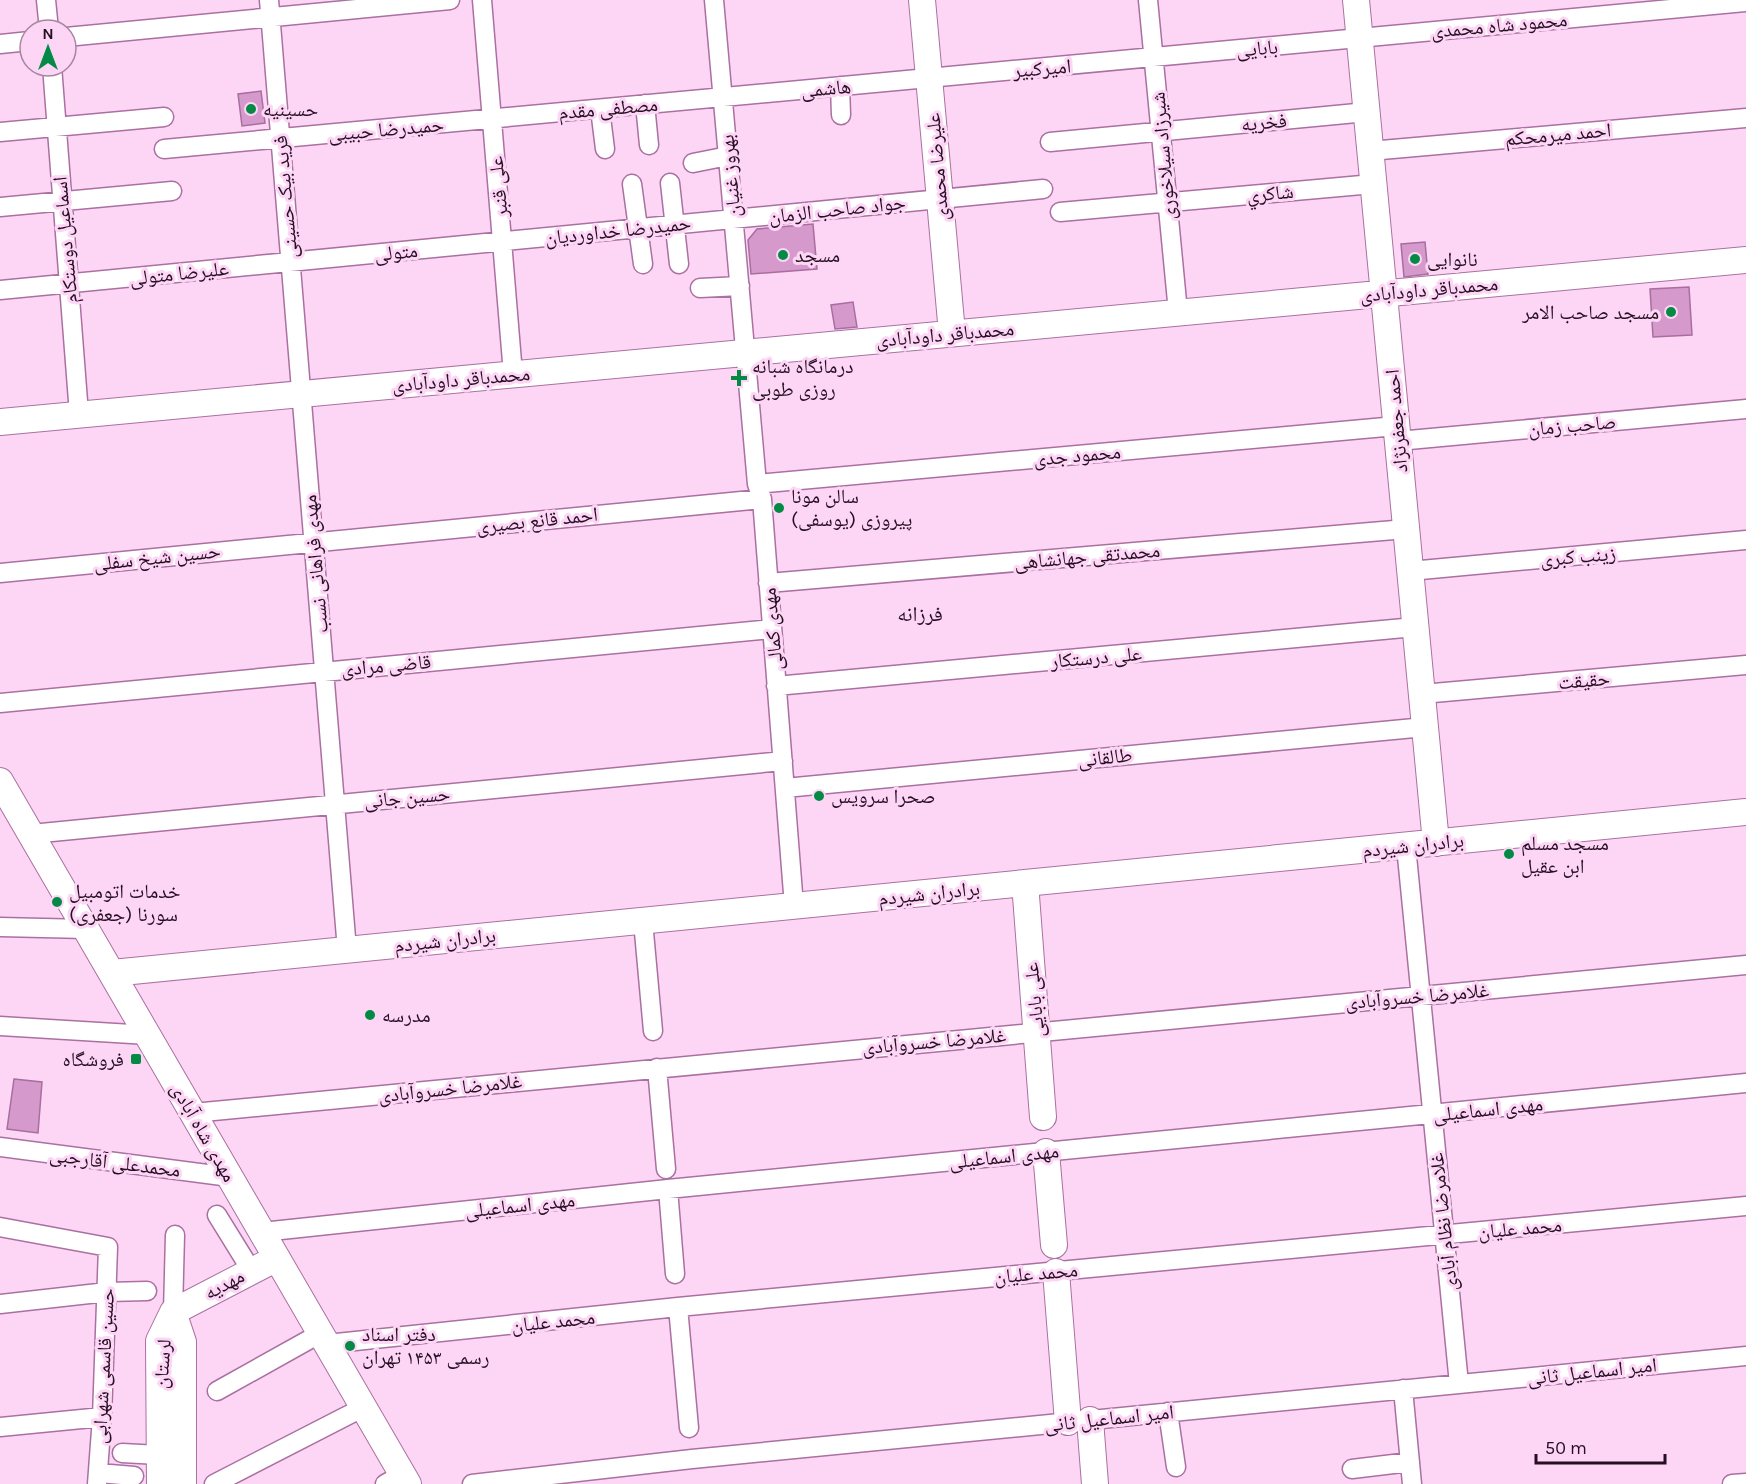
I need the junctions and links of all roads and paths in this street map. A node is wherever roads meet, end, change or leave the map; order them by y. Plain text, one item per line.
1 (46, 0) edge
2 (450, 0) edge
3 (482, 0) edge
4 (714, 0) edge
5 (922, 0) edge
6 (1148, 0) edge
7 (1356, 0) edge
8 (1746, 2) edge
9 (269, 9) edge
10 (48, 18) edge
11 (78, 35) edge
12 (1360, 38) junction
13 (18, 42) edge
14 (0, 44) edge
15 (1154, 57) junction
16 (52, 78) edge
17 (929, 78) junction
18 (840, 86) junction
19 (723, 97) junction
20 (645, 104) junction
21 (600, 109) junction
22 (1367, 112) junction
23 (842, 115) dead end
24 (164, 117) dead end
25 (1746, 118) edge
26 (492, 119) junction
27 (56, 127) junction
28 (0, 132) edge
29 (1161, 132) junction
30 (280, 138) junction
31 (1050, 142) dead end
32 (649, 145) dead end
33 (164, 149) dead end
34 (605, 149) dead end
35 (1370, 151) junction
36 (728, 156) junction
37 (693, 163) dead end
38 (670, 183) dead end
39 (632, 184) dead end
40 (1373, 184) junction
41 (1042, 189) dead end
42 (172, 191) dead end
43 (940, 199) junction
44 (62, 201) junction
45 (1167, 202) junction
46 (0, 207) edge
47 (1060, 212) dead end
48 (734, 219) junction
49 (676, 223) junction
50 (639, 230) junction
51 (502, 241) junction
52 (1746, 260) edge
53 (290, 262) junction
54 (642, 264) dead end
55 (679, 264) dead end
56 (69, 284) junction
57 (740, 286) junction
58 (700, 288) dead end
59 (0, 290) edge
60 (1384, 294) junction
61 (1178, 312) junction
62 (952, 333) junction
63 (745, 352) junction
64 (513, 374) junction
65 (301, 393) junction
66 (1746, 410) edge
67 (79, 414) junction
68 (0, 422) edge
69 (1397, 434) junction
70 (759, 491) junction
71 (1406, 529) junction
72 (1746, 540) edge
73 (313, 542) junction
74 (1410, 571) junction
75 (0, 573) edge
76 (768, 583) junction
77 (1415, 627) junction
78 (772, 629) junction
79 (1746, 665) edge
80 (324, 671) junction
81 (777, 686) junction
82 (1422, 694) junction
83 (0, 703) edge
84 (1425, 727) junction
85 (783, 761) junction
86 (0, 781) edge
87 (785, 788) junction
88 (335, 804) junction
89 (1746, 812) edge
90 (31, 834) junction
91 (1436, 843) junction
92 (1406, 846) junction
93 (1024, 883) junction
94 (794, 906) junction
95 (643, 921) junction
96 (0, 927) edge
97 (86, 929) junction
98 (347, 950) junction
99 (1746, 965) edge
100 (112, 973) junction
101 (1421, 996) junction
102 (0, 1026) edge
103 (653, 1031) dead end
104 (1036, 1032) junction
105 (148, 1035) junction
106 (657, 1068) junction
107 (1746, 1083) edge
108 (193, 1113) junction
109 (1432, 1114) junction
110 (1043, 1118) dead end
111 (0, 1147) edge
112 (1046, 1152) junction
113 (666, 1169) dead end
114 (230, 1177) junction
115 (668, 1189) junction
116 (1746, 1206) edge
117 (217, 1215) dead end
118 (0, 1227) edge
119 (262, 1232) junction
120 (175, 1235) dead end
121 (1444, 1235) junction
122 (1054, 1245) dead end
123 (277, 1258) junction
124 (251, 1270) junction
125 (1056, 1272) junction
126 (675, 1274) dead end
127 (147, 1291) dead end
128 (107, 1292) junction
129 (0, 1304) edge
130 (678, 1307) junction
131 (173, 1312) junction
132 (324, 1339) junction
133 (1746, 1356) edge
134 (1459, 1384) junction
135 (1403, 1389) junction
136 (217, 1391) dead end
137 (364, 1407) junction
138 (1168, 1412) junction
139 (102, 1417) junction
140 (1079, 1421) junction
141 (0, 1428) edge
142 (689, 1428) dead end
143 (122, 1453) dead end
144 (159, 1455) junction
145 (1410, 1462) junction
146 (1176, 1467) dead end
147 (1352, 1468) dead end
148 (134, 1476) dead end
149 (97, 1479) edge
150 (398, 1481) edge
151 (1746, 1483) edge
152 (160, 1484) edge
153 (183, 1484) edge
154 (214, 1484) edge
155 (472, 1484) edge
156 (1095, 1484) edge
157 (1412, 1484) edge
158 (1732, 1484) edge

1 - 10 street
2 - 9 street
3 - 26 street, علی قنبر
4 - 19 street, بهروز غنیان
5 - 17 street, علیرضا محمدی
6 - 15 street, شیرزاد سیلاخوری
7 - 12 street, احمد جعفرنژاد
8 - 12 street, محمود شاه محمدی
9 - 11 street
9 - 30 street, فرید بیک حسینی
12 - 15 street, بابایی
12 - 22 street, احمد جعفرنژاد
13 - 14 street
15 - 17 street, امیرکبیر
15 - 29 street, شیرزاد سیلاخوری
16 - 27 street, اسماعیل دوستکام
17 - 18 street, هاشمی
17 - 43 street, علیرضا محمدی
18 - 19 street, هاشمی
18 - 23 street
19 - 20 street, مصطفی مقدم
19 - 36 street, بهروز غنیان
20 - 21 street, مصطفی مقدم
20 - 32 street
21 - 26 street, مصطفی مقدم
21 - 34 street
22 - 29 street, فخریه
22 - 35 street, احمد جعفرنژاد
24 - 27 street
25 - 35 street, احمد میرمحکم
26 - 30 street, حمیدرضا حبیبی
26 - 51 street, علی قنبر
27 - 28 street
27 - 44 street, اسماعیل دوستکام
29 - 31 street, فخریه
29 - 45 street, شیرزاد سیلاخوری
30 - 33 street, حمیدرضا حبیبی
30 - 53 street, فرید بیک حسینی
35 - 40 street, احمد جعفرنژاد
36 - 37 street
36 - 48 street, بهروز غنیان
38 - 49 street
39 - 50 street
40 - 45 street, شاكري
40 - 60 street, احمد جعفرنژاد
41 - 43 street, جواد صاحب الزمان
42 - 44 street
43 - 48 street, جواد صاحب الزمان
43 - 62 street, علیرضا محمدی
44 - 46 street
44 - 56 street, اسماعیل دوستکام
45 - 47 street, شاكري
45 - 61 street, شیرزاد سیلاخوری
48 - 49 street, حمیدرضا خداوردیان
48 - 57 street, بهروز غنیان
49 - 50 street, حمیدرضا خداوردیان
49 - 55 street
50 - 51 street, حمیدرضا خداوردیان
50 - 54 street
51 - 53 street, متولی
51 - 64 street, علی قنبر
52 - 60 street, محمدباقر داودآبادی
53 - 56 street, علیرضا متولی
53 - 65 street, فرید بیک حسینی
56 - 59 street, علیرضا متولی
56 - 67 street, اسماعیل دوستکام
57 - 58 street
57 - 63 street, بهروز غنیان
60 - 61 street, محمدباقر داودآبادی
60 - 69 street, احمد جعفرنژاد
61 - 62 street, محمدباقر داودآبادی
62 - 63 street, محمدباقر داودآبادی
63 - 64 street, محمدباقر داودآبادی
63 - 70 street, مهدی کمالی
64 - 65 street, محمدباقر داودآبادی
65 - 67 street, محمدباقر داودآبادی
65 - 73 street, مهدی فراهانی نسب
66 - 69 street, صاحب زمان
67 - 68 street, محمدباقر داودآبادی
69 - 70 street, محمود جدی
69 - 71 street, احمد جعفرنژاد
70 - 73 street, احمد قانع بصیری
70 - 76 street, مهدی کمالی
71 - 74 street, احمد جعفرنژاد
71 - 76 street, محمدتقی جهانشاهی
72 - 74 street, زینب کبری
73 - 75 street, حسین شیخ سفلی
73 - 80 street, مهدی فراهانی نسب
74 - 77 street, احمد جعفرنژاد
76 - 78 street, مهدی کمالی
77 - 81 street, علی درستکار
77 - 82 street, احمد جعفرنژاد
78 - 80 street, قاضی مرادی
78 - 81 street, مهدی کمالی
79 - 82 street, حقیقت
80 - 83 street, قاضی مرادی
80 - 88 street, مهدی فراهانی نسب
81 - 85 street, مهدی کمالی
82 - 84 street, احمد جعفرنژاد
84 - 87 street, طالقانی
84 - 91 street, احمد جعفرنژاد
85 - 87 street, مهدی کمالی
85 - 88 street, حسین جانی
86 - 90 street, مهدی شاه آبادی
87 - 94 street, مهدی کمالی
88 - 90 street, حسین جانی
88 - 98 street, مهدی فراهانی نسب
89 - 91 street, برادران شیردم
90 - 97 street, مهدی شاه آبادی
91 - 92 street, برادران شیردم
92 - 93 street, برادران شیردم
92 - 101 street, غلامرضا نظام آبادی
93 - 94 street, برادران شیردم
93 - 104 street, علی بابایی
94 - 95 street, برادران شیردم
95 - 98 street, برادران شیردم
95 - 103 street
96 - 97 street
97 - 100 street, مهدی شاه آبادی
98 - 100 street, برادران شیردم
99 - 101 street, غلامرضا خسروآبادی
100 - 105 street, مهدی شاه آبادی
101 - 104 street, غلامرضا خسروآبادی
101 - 109 street, غلامرضا نظام آبادی
102 - 105 street
104 - 106 street, غلامرضا خسروآبادی
104 - 110 street, علی بابایی
105 - 108 street, مهدی شاه آبادی
106 - 108 street, غلامرضا خسروآبادی
106 - 113 street
107 - 109 street, مهدی اسماعیلی
108 - 114 street, مهدی شاه آبادی
109 - 112 street, مهدی اسماعیلی
109 - 121 street, غلامرضا نظام آبادی
111 - 114 street, محمدعلی آقارجبی
112 - 115 street, مهدی اسماعیلی
112 - 122 street
114 - 119 street, مهدی شاه آبادی
115 - 119 street, مهدی اسماعیلی
115 - 126 street
116 - 121 street, محمد علیان
117 - 124 street
118 - 128 street, حسین قاسمی شهرابی
119 - 123 street, مهدی شاه آبادی
120 - 131 street
121 - 125 street, محمد علیان
121 - 134 street, غلامرضا نظام آبادی
123 - 124 street, مهدیه
123 - 132 street, مهدی شاه آبادی
124 - 131 street, مهدیه
125 - 130 street, محمد علیان
125 - 140 street
127 - 128 street
128 - 129 street
128 - 139 street, حسین قاسمی شهرابی
130 - 132 street, محمد علیان
130 - 142 street
131 - 144 street, لرستان
131 - 153 street, لرستان
132 - 136 street
132 - 137 street, مهدی شاه آبادی
133 - 134 street, امیر اسماعیل ثانی
134 - 135 street, امیر اسماعیل ثانی
135 - 138 street, امیر اسماعیل ثانی
135 - 145 street
137 - 150 street, مهدی شاه آبادی
137 - 154 street
138 - 140 street, امیر اسماعیل ثانی
138 - 146 street
139 - 141 street
139 - 149 street, حسین قاسمی شهرابی
140 - 155 street, امیر اسماعیل ثانی
140 - 156 street
143 - 144 street
144 - 152 street, لرستان
145 - 147 street
145 - 157 street
148 - 149 street
151 - 158 street

